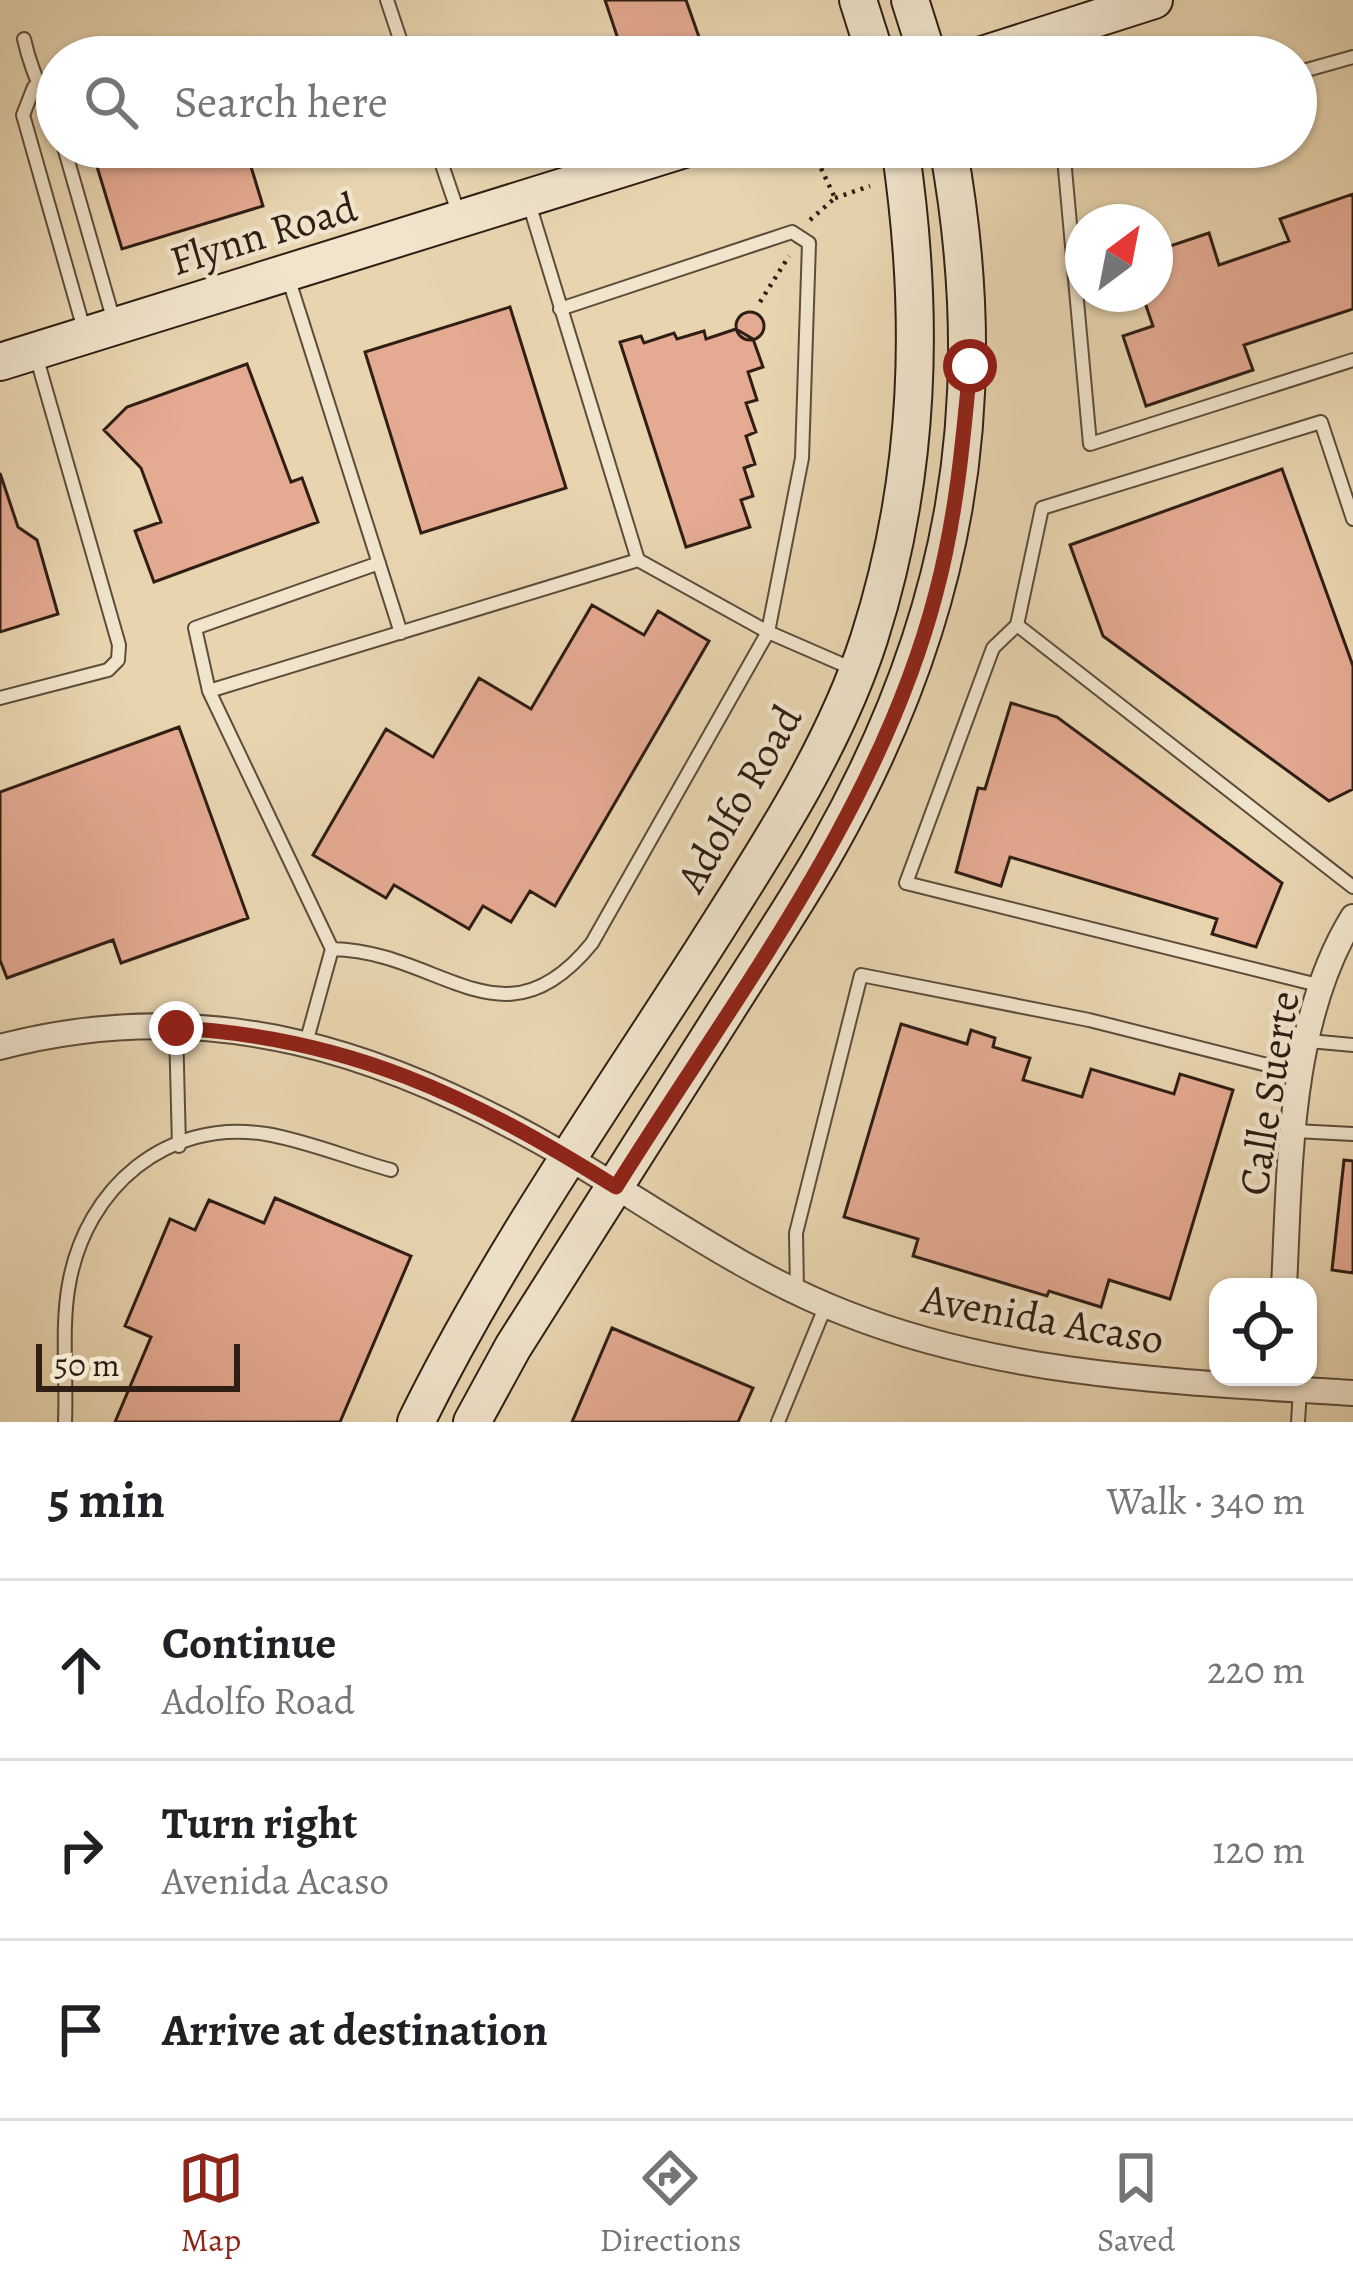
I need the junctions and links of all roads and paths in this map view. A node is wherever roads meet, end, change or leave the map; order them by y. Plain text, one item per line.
1 (387, 0) edge
2 (858, 0) edge
3 (910, 0) edge
4 (1154, 0) edge
5 (399, 36) edge
6 (869, 36) edge
7 (921, 36) edge
8 (1042, 36) edge
9 (24, 39) dead end
10 (1353, 57) edge
11 (1317, 67) edge
12 (34, 87) joint
13 (36, 151) edge
14 (42, 168) edge
15 (68, 168) edge
16 (443, 168) edge
17 (623, 168) edge
18 (903, 168) edge
19 (951, 168) edge
20 (1065, 168) edge
21 (870, 186) dead end
22 (527, 198) junction
23 (835, 198) dead end
24 (460, 219) junction
25 (286, 273) junction
26 (560, 309) junction
27 (100, 331) junction
28 (17, 357) edge
29 (1353, 360) edge
30 (1353, 519) edge
31 (638, 560) junction
32 (379, 563) junction
33 (1017, 625) junction
34 (769, 632) junction
35 (401, 633) junction
36 (856, 670) junction
37 (209, 691) junction
38 (0, 698) edge
39 (1353, 887) edge
40 (1353, 916) edge
41 (332, 950) junction
42 (1323, 986) junction
43 (176, 1028) junction
44 (1309, 1041) junction
45 (305, 1043) junction
46 (1353, 1045) edge
47 (0, 1048) edge
48 (1303, 1074) junction
49 (1294, 1131) junction
50 (1353, 1134) edge
51 (178, 1146) junction
52 (570, 1158) junction
53 (391, 1170) dead end
54 (616, 1187) junction
55 (1285, 1278) edge
56 (797, 1292) junction
57 (826, 1305) junction
58 (1209, 1382) edge
59 (1286, 1386) edge
60 (1294, 1386) edge
61 (1353, 1393) edge
62 (65, 1422) edge
63 (416, 1422) edge
64 (472, 1422) edge
65 (778, 1422) edge
66 (1298, 1422) edge

1 - 5 lane
2 - 6 main road
3 - 7 main road
4 - 8 main road
9 - 12 lane
10 - 11 lane
12 - 13 lane
14 - 27 lane
15 - 27 lane
16 - 24 lane
17 - 22 main road, Flynn Road
18 - 36 main road, Adolfo Road
19 - 54 main road
20 - 29 lane
21 - 23 path
22 - 24 main road, Flynn Road
22 - 26 lane
24 - 25 main road, Flynn Road
25 - 27 main road, Flynn Road
25 - 32 lane
26 - 31 lane
26 - 34 lane
27 - 28 main road, Flynn Road
28 - 38 lane
30 - 33 lane
31 - 34 lane
31 - 35 lane
32 - 35 lane
32 - 37 lane
33 - 39 lane
33 - 42 lane
34 - 36 lane
34 - 41 lane
35 - 37 lane
36 - 52 main road, Adolfo Road
37 - 41 lane
40 - 42 street, Calle Suerte
41 - 45 lane
42 - 44 street, Calle Suerte
43 - 45 street, Avenida Acaso
43 - 47 street, Avenida Acaso
43 - 51 lane
44 - 46 lane
44 - 48 street, Calle Suerte
45 - 52 street, Avenida Acaso
48 - 49 street, Calle Suerte
48 - 56 lane
49 - 50 lane
49 - 55 street, Calle Suerte
51 - 53 lane
51 - 62 lane
52 - 54 street, Avenida Acaso
52 - 63 main road, Adolfo Road
54 - 56 street, Avenida Acaso
54 - 64 main road
56 - 57 street, Avenida Acaso
57 - 58 street, Avenida Acaso
57 - 65 lane
59 - 66 lane
60 - 61 street, Avenida Acaso

